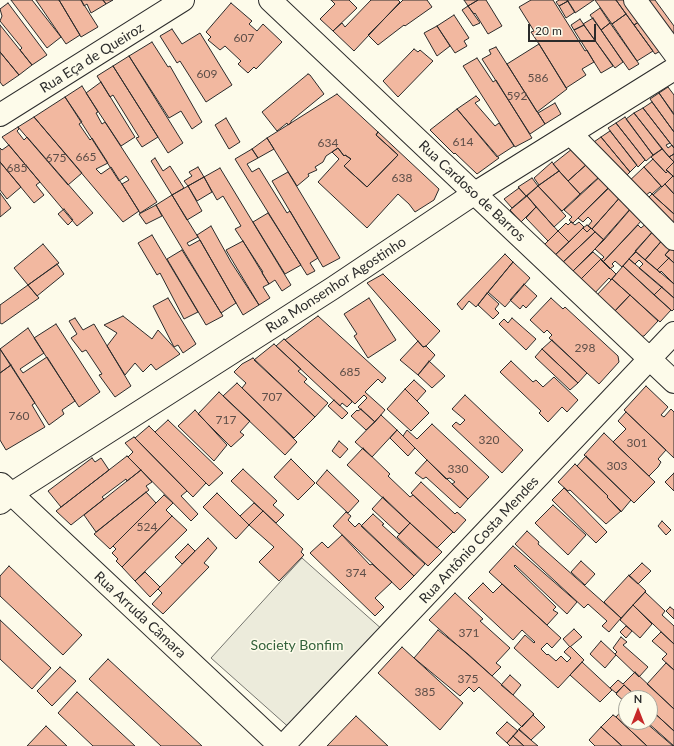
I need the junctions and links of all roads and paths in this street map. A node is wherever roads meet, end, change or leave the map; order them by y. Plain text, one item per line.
1 (183, 0) edge
2 (270, 0) edge
3 (635, 0) edge
4 (674, 53) edge
5 (674, 69) edge
6 (0, 115) edge
7 (571, 134) junction
8 (475, 193) junction
9 (672, 235) edge
10 (674, 334) edge
11 (650, 359) junction
12 (674, 382) edge
13 (4, 493) edge
14 (280, 746) edge
15 (283, 746) edge

1 - 6 street, Rua Eça de Queiroz
2 - 8 street, Rua Cardoso de Barros
3 - 4 street
5 - 7 street, Rua Monsenhor Agostinho
7 - 8 street, Rua Monsenhor Agostinho
7 - 9 street
8 - 11 street, Rua Cardoso de Barros
8 - 13 street, Rua Monsenhor Agostinho
10 - 11 street, Rua Antônio Costa Mendes
11 - 12 street, Rua Cardoso de Barros
11 - 15 street, Rua Antônio Costa Mendes
13 - 14 street, Rua Arruda Câmara

